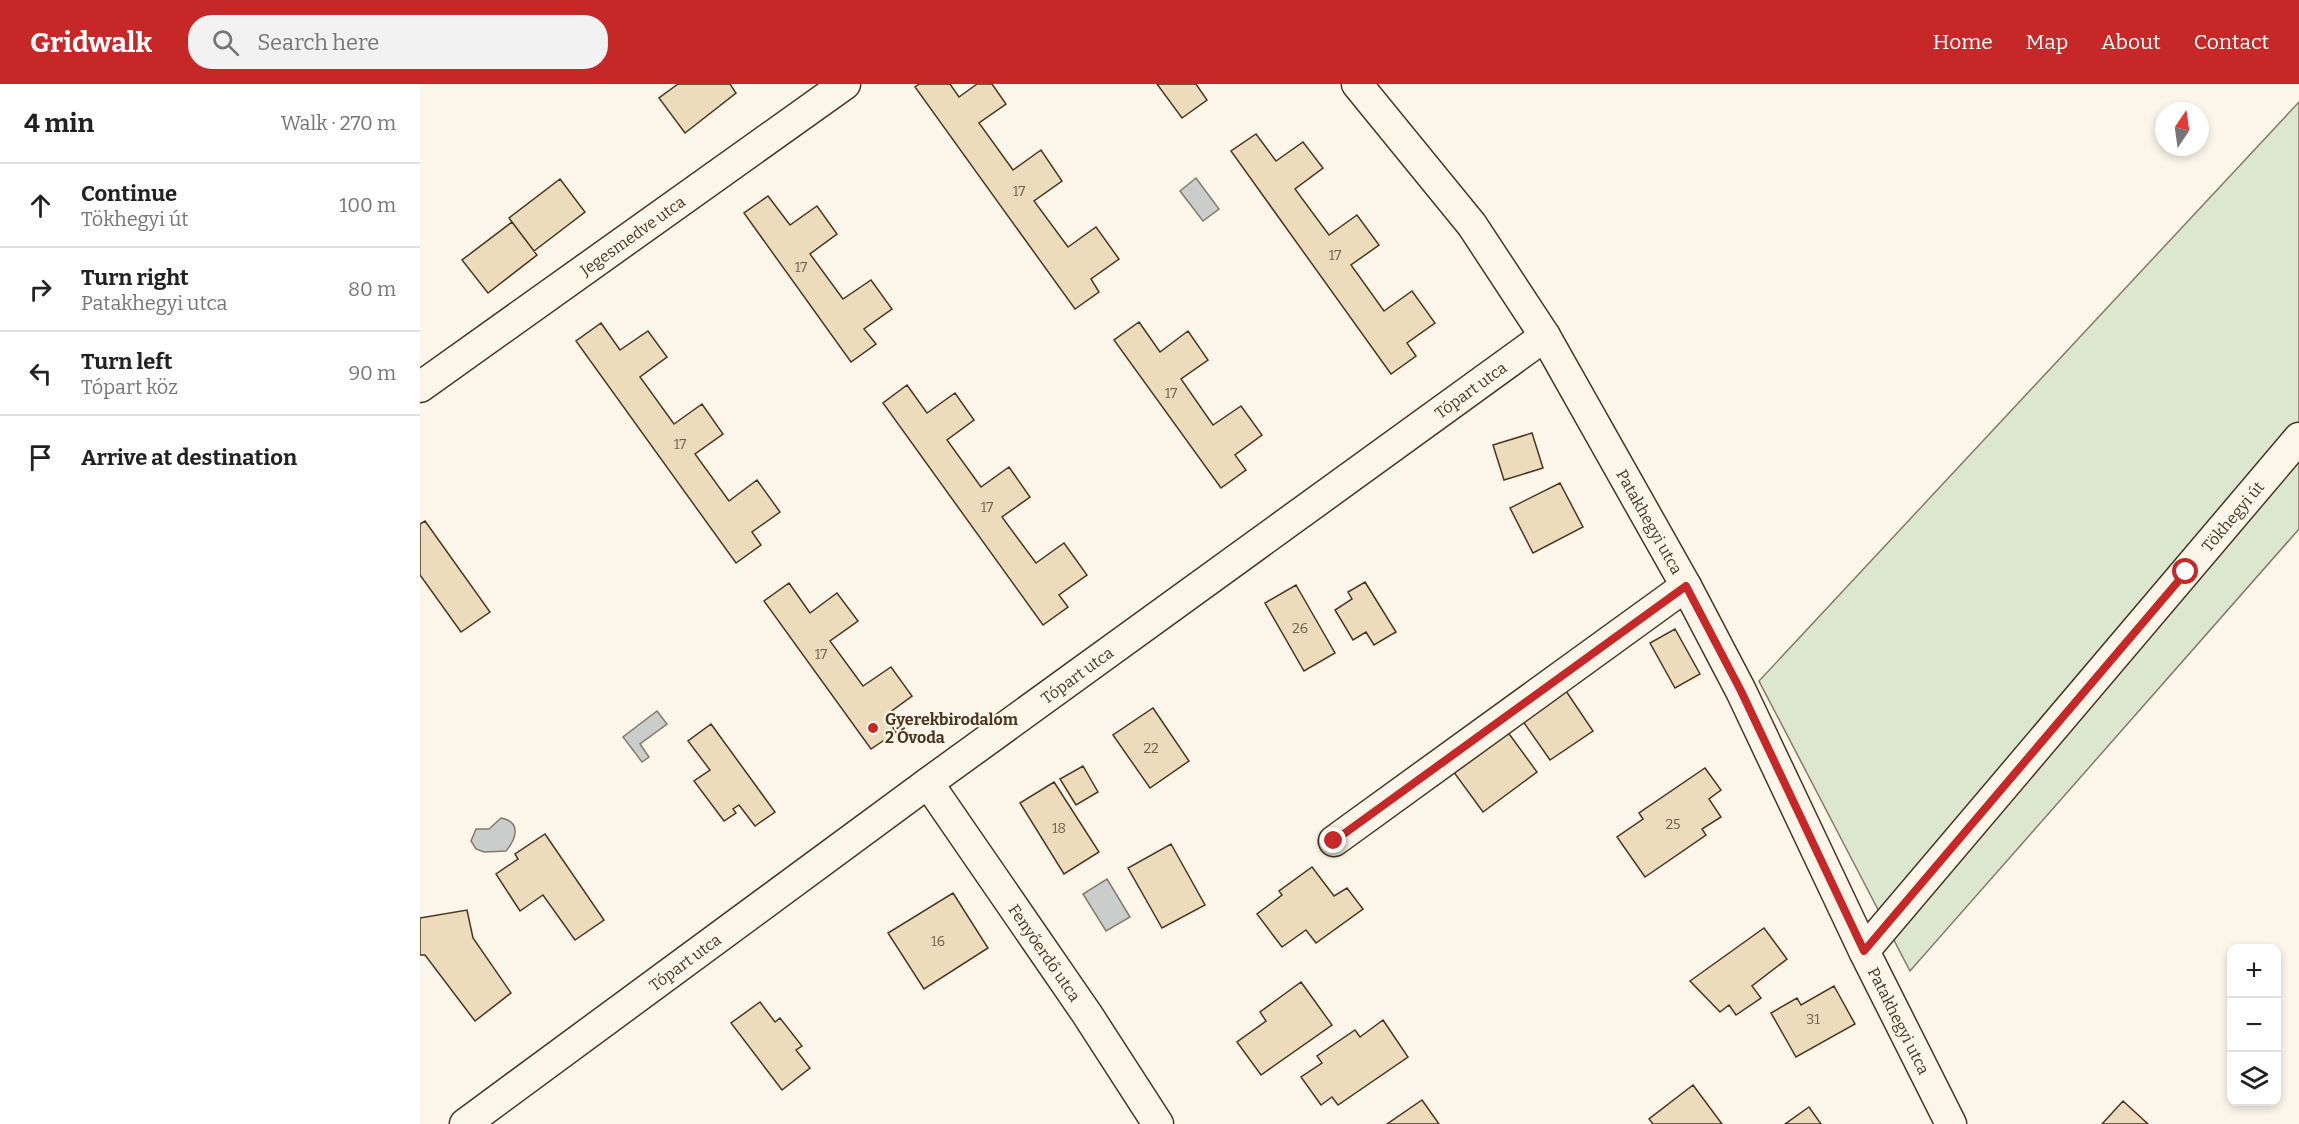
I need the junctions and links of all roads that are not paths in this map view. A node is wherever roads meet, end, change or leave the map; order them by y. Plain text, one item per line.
1 (845, 84) edge
2 (1357, 84) edge
3 (1545, 336) junction
4 (420, 387) edge
5 (2299, 438) edge
6 (1686, 586) junction
7 (928, 783) junction
8 (1334, 841) dead end
9 (1864, 951) junction
10 (465, 1124) edge
11 (1158, 1124) edge
12 (1951, 1124) edge

1 - 4 street, Jegesmedve utca
2 - 3 street, Patakhegyi utca
3 - 6 street, Patakhegyi utca
3 - 7 street, Tópart utca
5 - 9 street, Tökhegyi út
6 - 8 street
6 - 9 street, Patakhegyi utca
7 - 10 street, Tópart utca
7 - 11 street, Fenyőerdő utca
9 - 12 street, Patakhegyi utca

